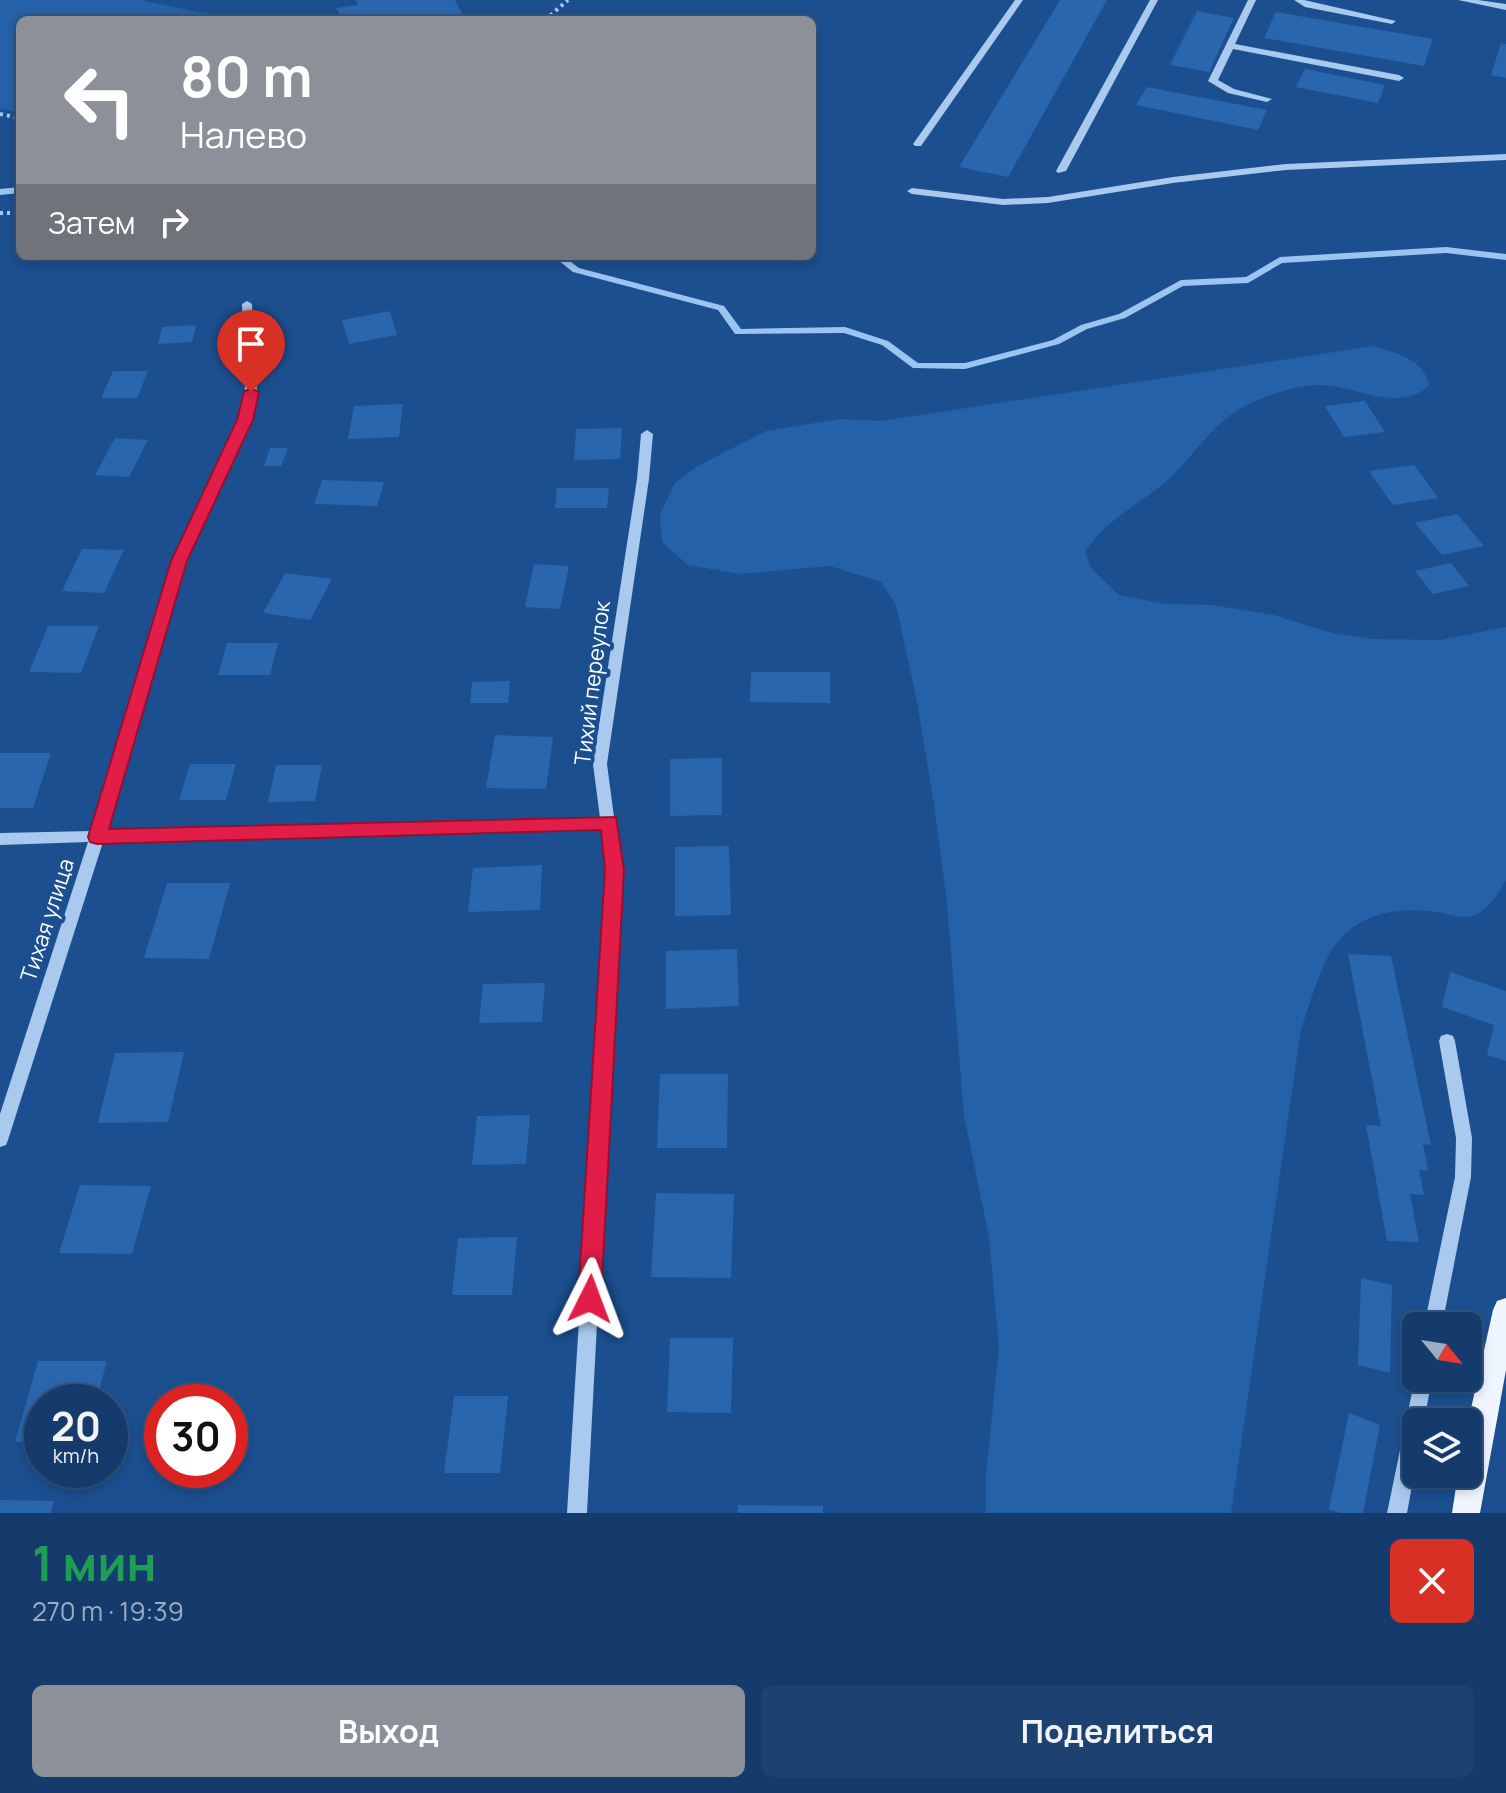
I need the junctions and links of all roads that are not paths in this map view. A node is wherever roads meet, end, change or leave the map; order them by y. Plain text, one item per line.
1 (1019, 0) edge
2 (1154, 0) edge
3 (1252, 0) edge
4 (1298, 0) edge
5 (1462, 0) edge
6 (1506, 7) edge
7 (1392, 21) dead end
8 (1230, 46) junction
9 (1399, 78) dead end
10 (1267, 99) dead end
11 (918, 144) dead end
12 (1506, 157) edge
13 (1061, 171) dead end
14 (912, 191) dead end
15 (247, 304) dead end
16 (647, 434) dead end
17 (609, 823) junction
18 (97, 837) junction
19 (0, 839) edge
20 (1447, 1041) dead end
21 (0, 1140) edge
22 (1506, 1310) edge
23 (1436, 1312) edge
24 (1420, 1392) edge
25 (577, 1513) edge
26 (1397, 1513) edge
27 (1466, 1513) edge

1 - 11 street
2 - 13 street
3 - 8 street
4 - 7 street
5 - 6 street
8 - 9 street
8 - 10 street
12 - 14 street
15 - 18 street, Тихая улица
16 - 17 street, Тихий переулок
17 - 18 street
17 - 25 street, Тихий переулок
18 - 19 street
18 - 21 street, Тихая улица
20 - 23 street
22 - 27 main road
24 - 26 street

